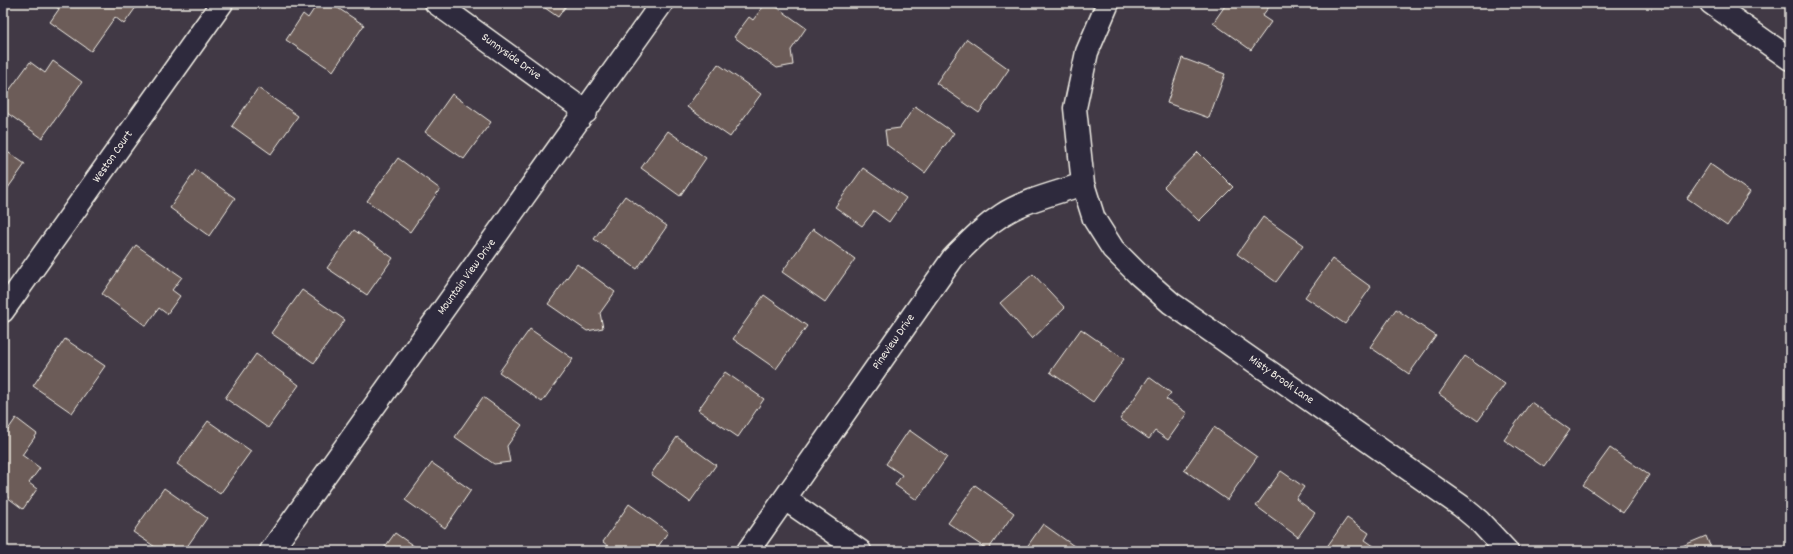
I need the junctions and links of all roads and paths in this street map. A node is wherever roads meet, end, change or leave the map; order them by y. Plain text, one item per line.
1 (222, 3) edge
2 (436, 3) edge
3 (662, 3) edge
4 (1108, 3) edge
5 (1711, 3) edge
6 (1790, 59) edge
7 (586, 112) junction
8 (1083, 184) junction
9 (3, 312) edge
10 (785, 499) junction
11 (271, 551) edge
12 (748, 551) edge
13 (860, 551) edge
14 (1507, 551) edge

1 - 9 street, Weston Court
2 - 7 street, Sunnyside Drive
3 - 7 street, Mountain View Drive
4 - 8 street
5 - 6 street
7 - 11 street, Mountain View Drive
8 - 10 street, Pineview Drive
8 - 14 street, Misty Brook Lane
10 - 12 street, Pineview Drive
10 - 13 street

